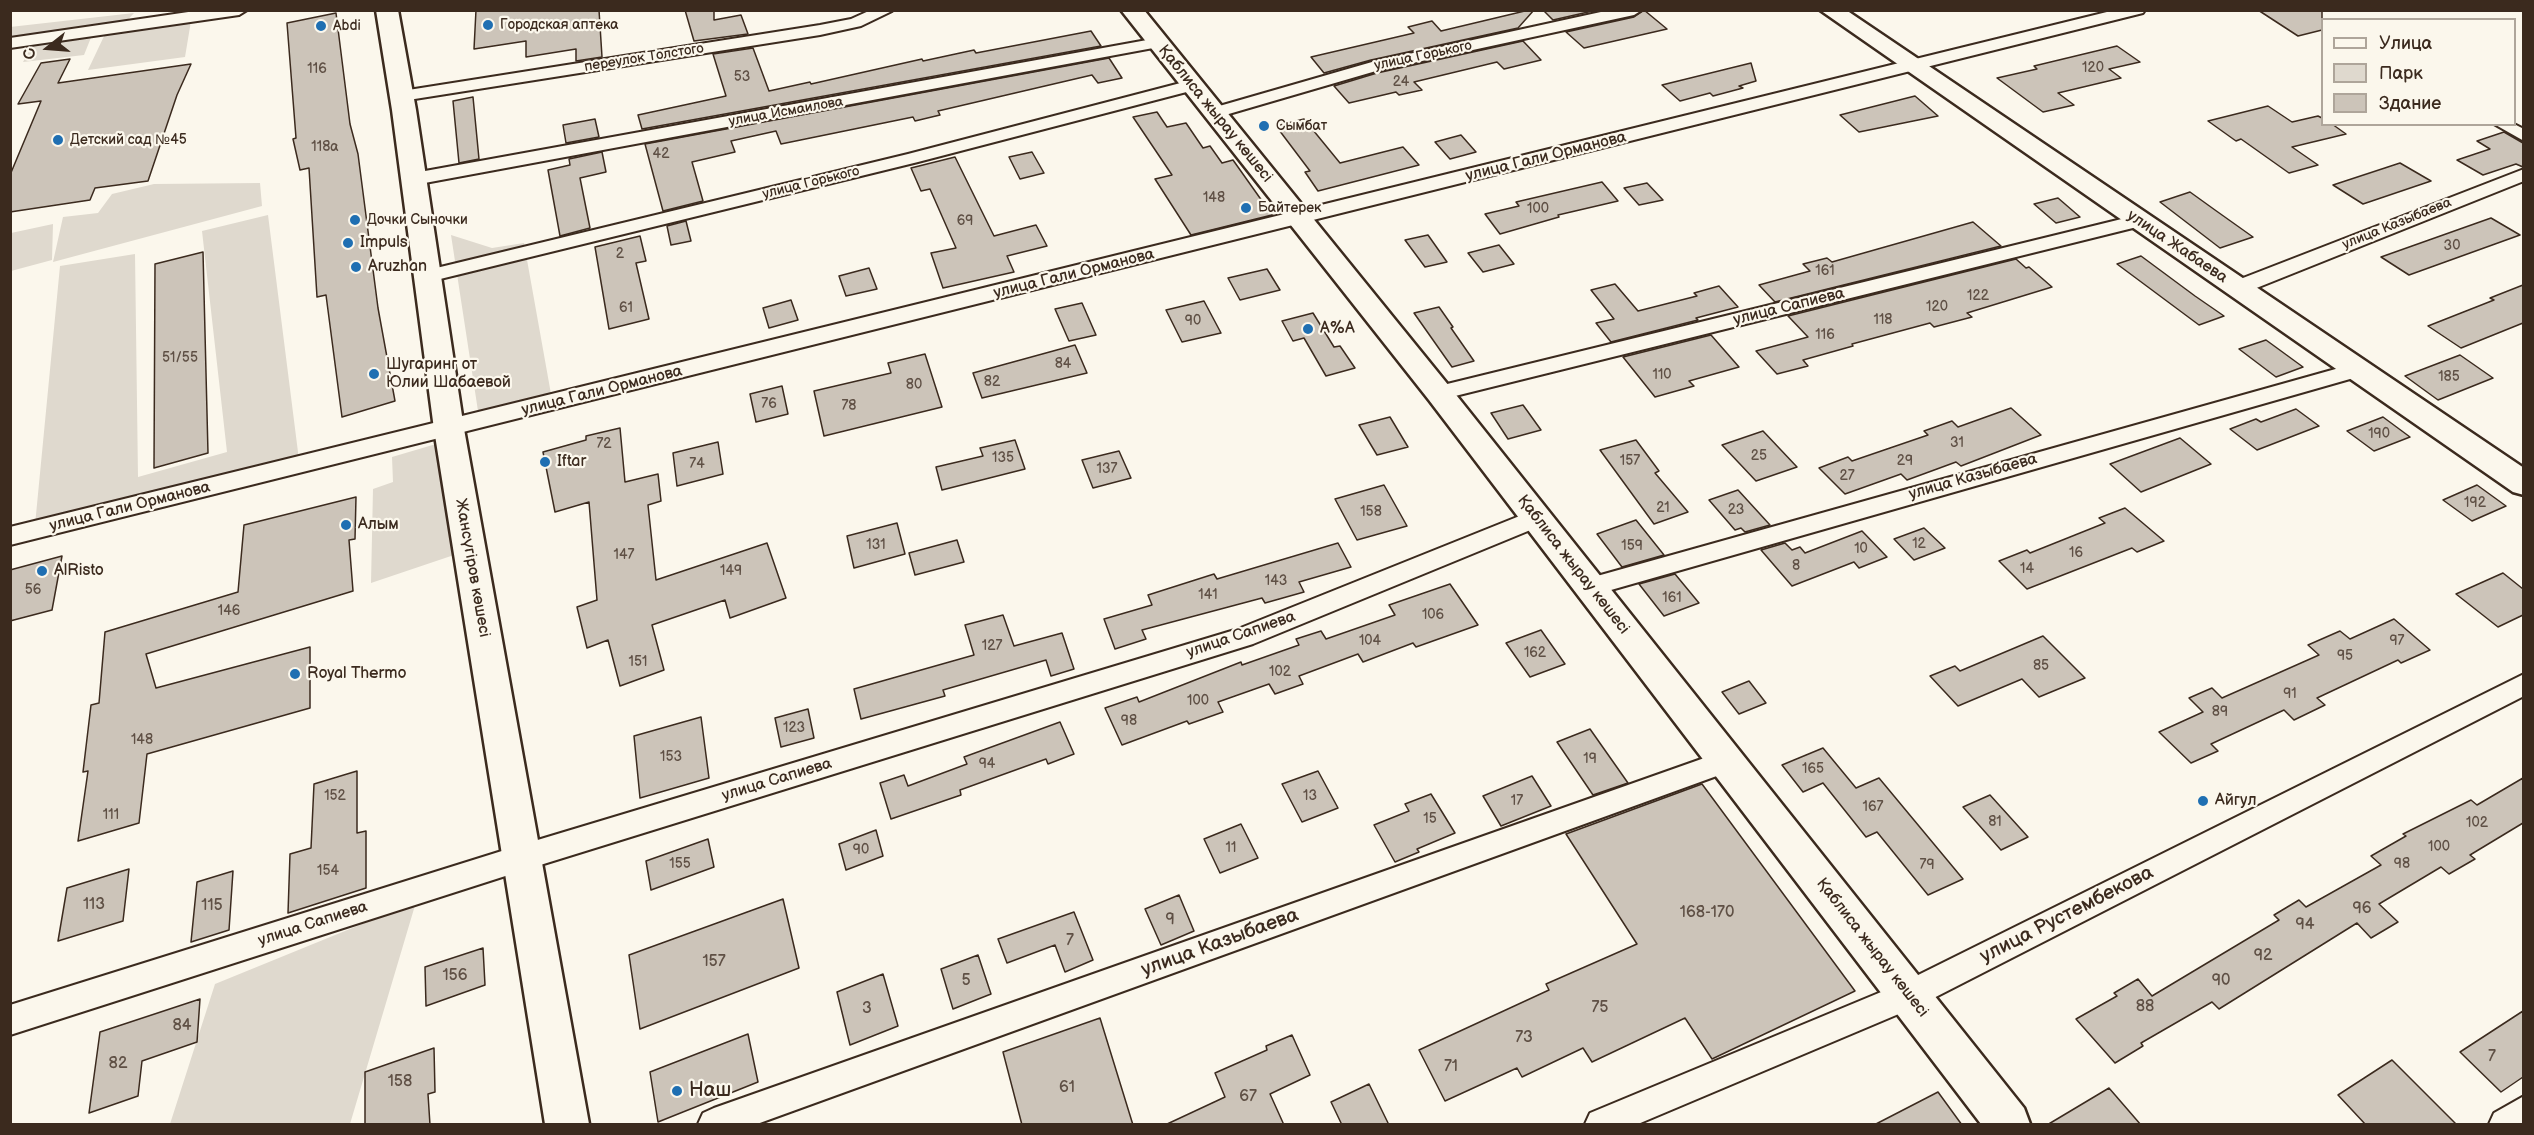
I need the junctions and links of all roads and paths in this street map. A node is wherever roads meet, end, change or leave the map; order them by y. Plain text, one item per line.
1 (239, 10) edge
2 (387, 10) edge
3 (1634, 10) edge
4 (1831, 10) edge
5 (2137, 10) edge
6 (884, 11) edge
7 (1134, 11) edge
8 (10, 43) edge
9 (1158, 43) junction
10 (1913, 68) junction
11 (1192, 85) junction
12 (402, 96) junction
13 (1215, 113) junction
14 (2506, 126) edge
15 (2523, 136) edge
16 (2523, 174) edge
17 (414, 179) junction
18 (1300, 217) junction
19 (2139, 221) junction
20 (428, 276) junction
21 (2237, 288) junction
22 (2357, 370) junction
23 (1439, 393) junction
24 (449, 429) junction
25 (2523, 484) edge
26 (1537, 518) junction
27 (10, 536) edge
28 (1590, 587) junction
29 (2523, 684) edge
30 (1727, 761) junction
31 (521, 858) junction
32 (1909, 995) junction
33 (10, 1020) edge
34 (2523, 1112) edge
35 (567, 1125) edge
36 (714, 1125) edge
37 (1601, 1125) edge
38 (2008, 1125) edge
39 (2505, 1125) edge

1 - 8 street
2 - 12 street, Жансүгіров көшесі
3 - 13 street, улица Горького
4 - 10 street, улица Жабаева
5 - 10 street, улица Гали Орманова
6 - 12 street, переулок Толстого
7 - 9 street, Қаблиса жырау көшесі
9 - 11 street, Қаблиса жырау көшесі
9 - 17 street, улица Исмаилова
10 - 18 street, улица Гали Орманова
10 - 19 street, улица Жабаева
11 - 13 street, Қаблиса жырау көшесі
11 - 20 street, улица Горького
12 - 17 street, Жансүгіров көшесі
13 - 18 street, Қаблиса жырау көшесі
14 - 15 street
16 - 21 street, улица Казыбаева
17 - 20 street, Жансүгіров көшесі
18 - 23 street, Қаблиса жырау көшесі
18 - 24 street, улица Гали Орманова
19 - 21 street, улица Жабаева
19 - 23 street, улица Сапиева
20 - 24 street, Жансүгіров көшесі
21 - 22 street, улица Жабаева
22 - 25 street, улица Жабаева
22 - 28 street, улица Казыбаева
23 - 26 street, Қаблиса жырау көшесі
24 - 27 street, улица Гали Орманова
24 - 31 street, Жансүгіров көшесі
26 - 28 street, Қаблиса жырау көшесі
26 - 31 street, улица Сапиева
28 - 30 street, Қаблиса жырау көшесі
29 - 32 street, улица Рустембекова
30 - 32 street, Қаблиса жырау көшесі
30 - 36 street, улица Казыбаева
31 - 33 street, улица Сапиева
31 - 35 street, Жансүгіров көшесі
32 - 37 street, улица Рустембекова
32 - 38 street, Қаблиса жырау көшесі
34 - 39 street

